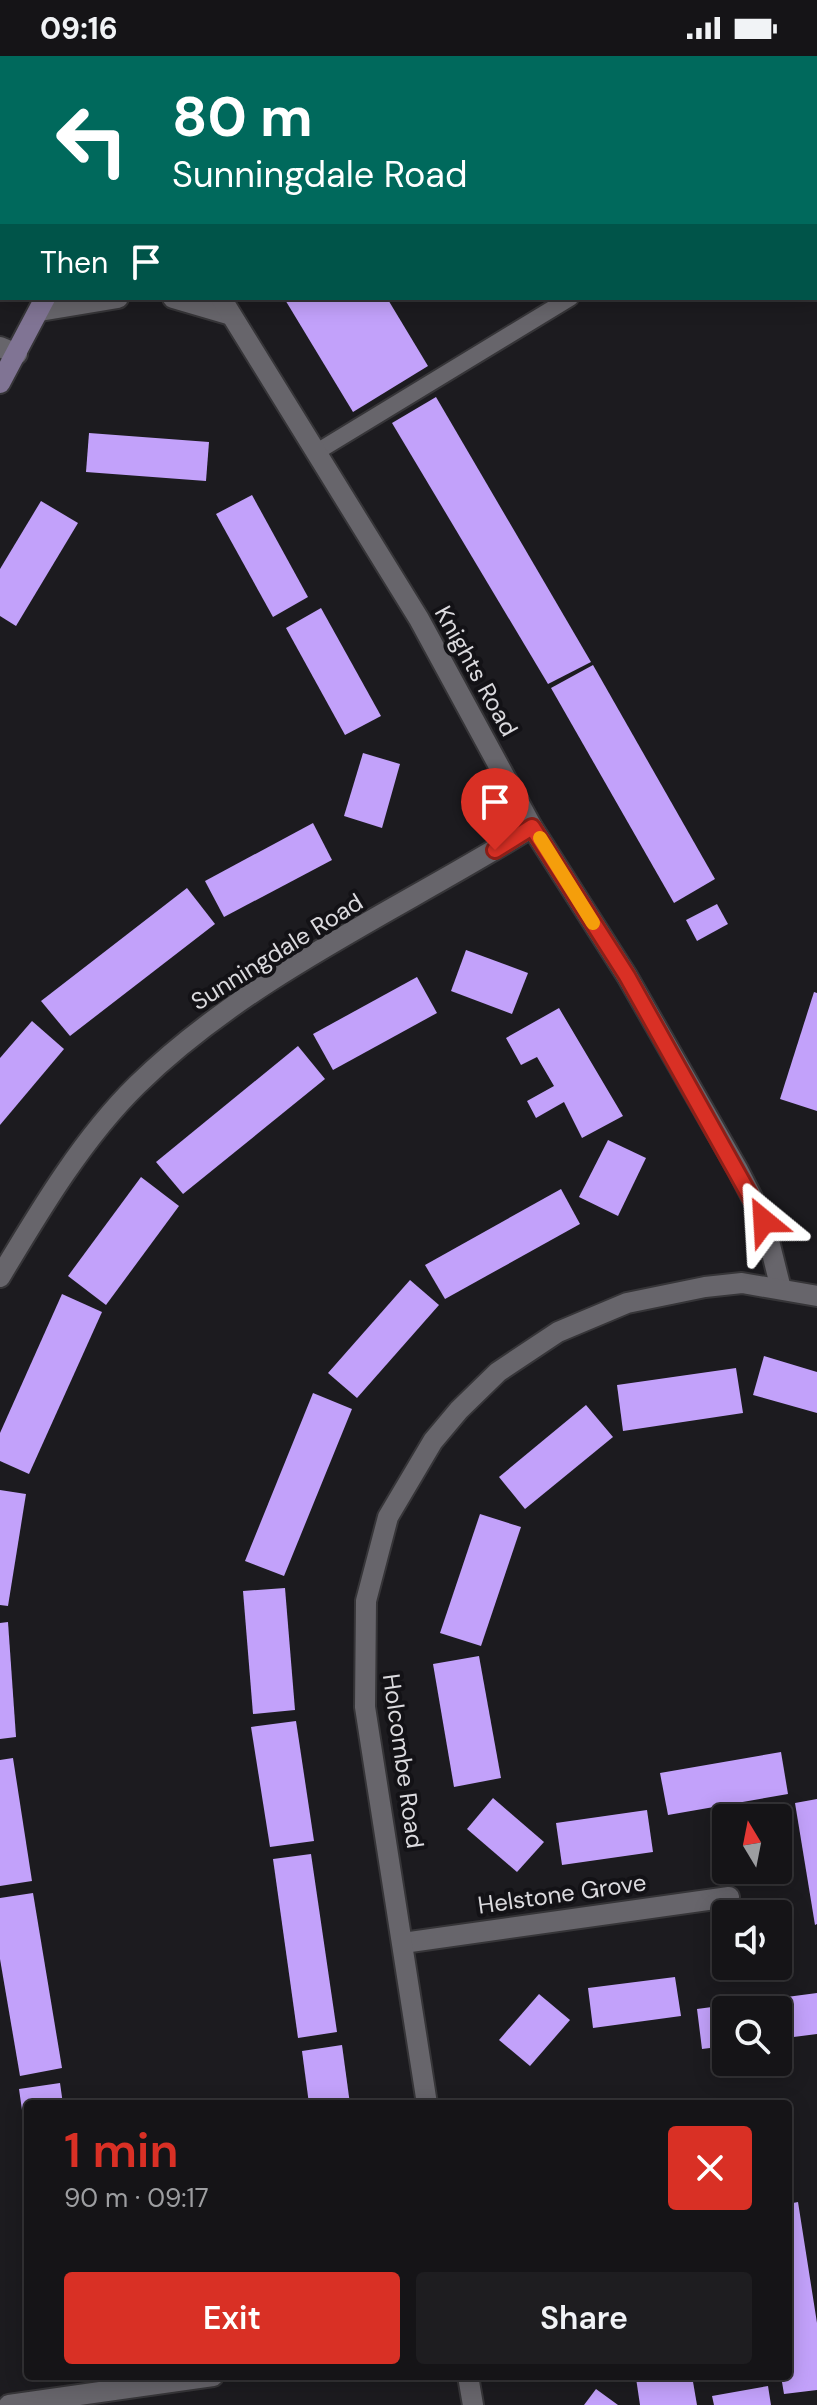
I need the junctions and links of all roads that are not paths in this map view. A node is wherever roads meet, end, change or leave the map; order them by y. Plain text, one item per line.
1 (97, 300) edge
2 (185, 300) edge
3 (567, 300) edge
4 (43, 305) edge
5 (226, 307) edge
6 (8, 350) edge
7 (0, 383) edge
8 (315, 453) junction
9 (532, 827) junction
10 (0, 1277) edge
11 (781, 1289) junction
12 (817, 1296) edge
13 (729, 1897) dead end
14 (403, 1943) junction
15 (426, 2100) edge
16 (185, 2380) edge
17 (469, 2380) edge
18 (9, 2405) edge
19 (473, 2405) edge

1 - 4 street
2 - 5 street
3 - 8 lane
4 - 6 street
5 - 8 street, Knights Road
6 - 7 street
8 - 9 street, Knights Road
9 - 10 street, Sunningdale Road
9 - 11 street, Knights Road
11 - 12 street, Holcombe Road
11 - 14 street, Holcombe Road
13 - 14 street, Helstone Grove
14 - 15 street, Holcombe Road
16 - 18 street
17 - 19 street

